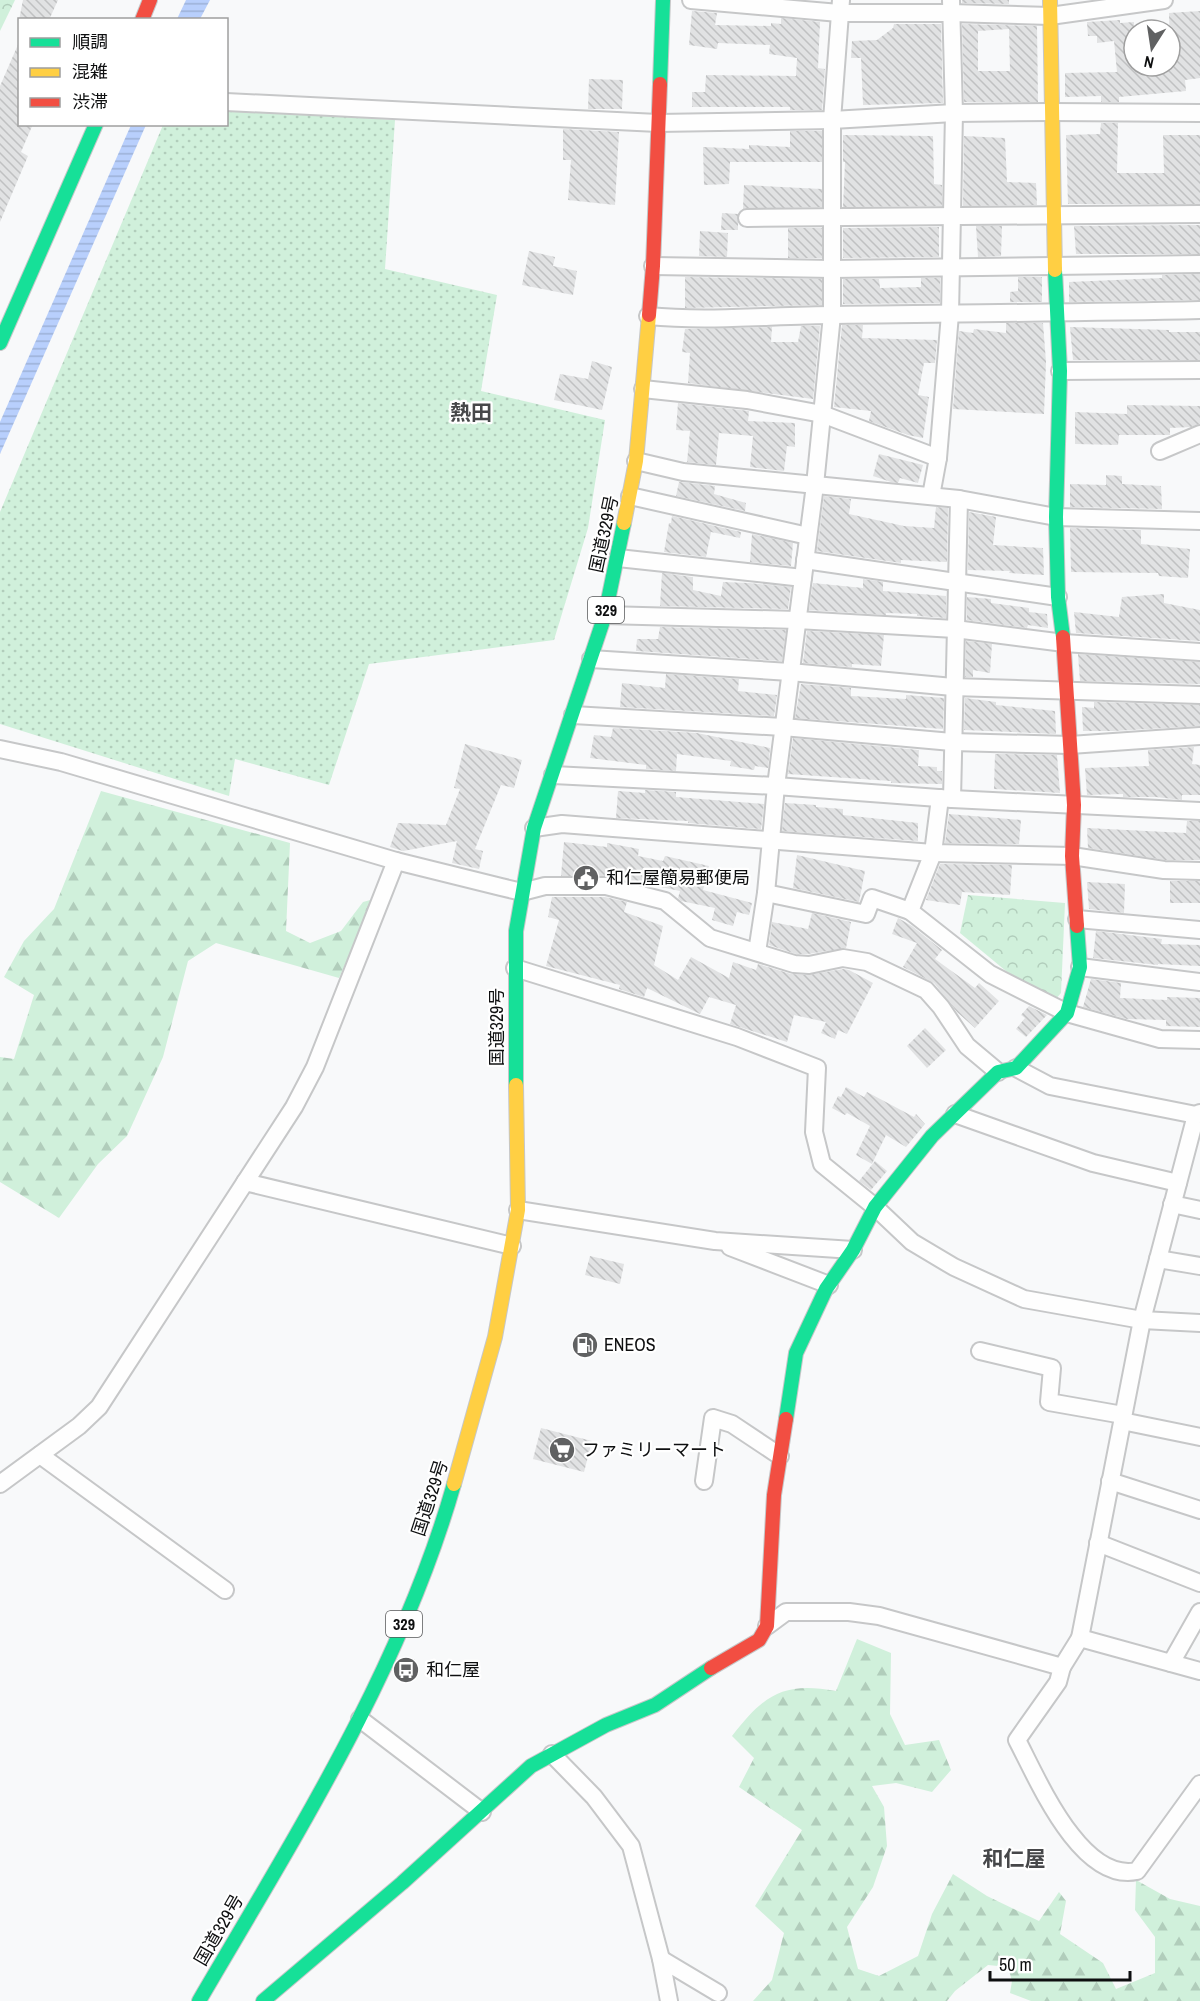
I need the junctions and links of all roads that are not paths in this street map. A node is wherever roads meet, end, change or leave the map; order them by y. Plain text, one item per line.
1 (150, 0) edge
2 (663, 0) edge
3 (691, 0) edge
4 (1164, 0) edge
5 (951, 6) edge
6 (840, 7) edge
7 (1050, 8) edge
8 (143, 18) edge
9 (228, 102) edge
10 (1052, 112) junction
11 (954, 113) junction
12 (1200, 113) edge
13 (832, 120) junction
14 (658, 123) junction
15 (95, 126) edge
16 (1200, 214) edge
17 (1054, 216) junction
18 (832, 217) junction
19 (952, 217) junction
20 (747, 218) dead end
21 (1200, 264) edge
22 (653, 266) junction
23 (1055, 266) junction
24 (951, 267) junction
25 (832, 269) junction
26 (1200, 310) edge
27 (950, 314) junction
28 (1056, 314) junction
29 (832, 315) junction
30 (648, 316) junction
31 (0, 344) edge
32 (1060, 370) junction
33 (1200, 370) edge
34 (643, 389) junction
35 (822, 414) junction
36 (1200, 434) edge
37 (1160, 451) dead end
38 (938, 458) junction
39 (636, 461) junction
40 (815, 485) junction
41 (630, 496) junction
42 (931, 496) junction
43 (959, 499) junction
44 (1056, 517) junction
45 (1200, 521) edge
46 (808, 536) junction
47 (618, 558) junction
48 (805, 560) junction
49 (803, 578) junction
50 (956, 583) junction
51 (1058, 597) junction
52 (605, 615) junction
53 (797, 620) junction
54 (955, 628) junction
55 (1064, 643) junction
56 (1200, 652) edge
57 (591, 659) junction
58 (790, 672) junction
59 (953, 687) junction
60 (1067, 691) junction
61 (1200, 695) edge
62 (573, 715) junction
63 (783, 727) junction
64 (1200, 736) edge
65 (952, 742) junction
66 (1070, 745) junction
67 (0, 749) edge
68 (553, 775) junction
69 (776, 786) junction
70 (946, 798) junction
71 (1074, 805) junction
72 (1200, 811) edge
73 (534, 828) junction
74 (771, 841) junction
75 (933, 853) junction
76 (1072, 856) junction
77 (396, 861) junction
78 (1200, 871) edge
79 (522, 892) junction
80 (766, 893) junction
81 (910, 910) junction
82 (1077, 920) junction
83 (1200, 930) edge
84 (757, 952) junction
85 (1080, 967) junction
86 (515, 968) junction
87 (1200, 982) edge
88 (1067, 1013) junction
89 (1200, 1040) edge
90 (1016, 1068) junction
91 (998, 1072) junction
92 (955, 1114) junction
93 (1198, 1114) edge
94 (245, 1182) junction
95 (1178, 1183) junction
96 (1172, 1204) junction
97 (875, 1208) junction
98 (518, 1210) junction
99 (1200, 1210) edge
100 (715, 1241) junction
101 (512, 1246) junction
102 (853, 1250) junction
103 (1158, 1259) junction
104 (1200, 1266) edge
105 (829, 1285) junction
106 (1142, 1320) junction
107 (1200, 1323) edge
108 (980, 1351) dead end
109 (1122, 1418) junction
110 (1200, 1437) edge
111 (40, 1455) junction
112 (780, 1456) junction
113 (1110, 1480) junction
114 (704, 1481) dead end
115 (0, 1484) edge
116 (1200, 1510) edge
117 (1098, 1543) junction
118 (1200, 1583) edge
119 (225, 1590) dead end
120 (1200, 1611) edge
121 (767, 1626) junction
122 (1080, 1638) junction
123 (1171, 1663) junction
124 (1062, 1667) junction
125 (1200, 1671) edge
126 (360, 1719) junction
127 (552, 1754) junction
128 (1200, 1784) edge
129 (482, 1812) junction
130 (661, 1959) junction
131 (718, 1993) dead end
132 (199, 2001) edge
133 (263, 2001) edge
134 (669, 2001) edge

1 - 8 main road
2 - 14 main road, 国道329号 / 329
3 - 6 street
4 - 7 street
5 - 6 street
5 - 7 street
5 - 11 street
6 - 13 street
7 - 10 main road
9 - 14 street
10 - 11 street
10 - 12 street
10 - 17 main road
11 - 13 street
11 - 19 street
13 - 14 street
13 - 18 street
14 - 22 main road, 国道329号 / 329
15 - 31 main road
16 - 17 street
17 - 19 street
17 - 23 main road
18 - 19 street
18 - 20 street
18 - 25 street
19 - 24 street
21 - 23 street
22 - 25 street
22 - 30 main road, 国道329号 / 329
23 - 24 street
23 - 28 main road
24 - 25 street
24 - 27 street
25 - 29 street
26 - 28 street
27 - 28 street
27 - 29 street
27 - 38 street
28 - 32 main road
29 - 30 street
29 - 35 street
30 - 34 main road, 国道329号 / 329
32 - 33 street
32 - 44 main road
34 - 35 street
34 - 39 main road, 国道329号 / 329
35 - 38 street
35 - 40 street
36 - 37 street
38 - 42 street
39 - 40 street
39 - 41 main road, 国道329号 / 329
40 - 42 street
40 - 46 street
41 - 46 street
41 - 47 main road, 国道329号 / 329
42 - 43 street
43 - 44 street
43 - 50 street
44 - 45 street
44 - 51 main road
46 - 48 street
47 - 49 street
47 - 52 main road, 国道329号 / 329
48 - 49 street
48 - 50 street
49 - 53 street
50 - 51 street
50 - 54 street
51 - 55 main road
52 - 53 street
52 - 57 main road, 国道329号 / 329
53 - 54 street
53 - 58 street
54 - 55 street
54 - 59 street
55 - 56 street
55 - 60 main road
57 - 58 street
57 - 62 main road, 国道329号 / 329
58 - 59 street
58 - 63 street
59 - 60 street
59 - 65 street
60 - 61 street
60 - 66 main road
62 - 63 street
62 - 68 main road, 国道329号 / 329
63 - 65 street
63 - 69 street
64 - 66 street
65 - 66 street
65 - 70 street
66 - 71 main road
67 - 77 street
68 - 69 street
68 - 73 main road, 国道329号 / 329
69 - 70 street
69 - 74 street
70 - 71 street
70 - 75 street
71 - 72 street
71 - 76 main road
73 - 74 street
73 - 79 main road, 国道329号 / 329
74 - 75 street
74 - 80 street
75 - 76 street
75 - 81 street
76 - 78 street
76 - 82 main road
77 - 79 street
77 - 94 street
79 - 84 street
79 - 86 main road, 国道329号 / 329
80 - 81 street
80 - 84 street
81 - 88 street
82 - 83 street
82 - 85 main road
84 - 91 street
85 - 87 street
85 - 88 main road
86 - 97 street
86 - 98 main road, 国道329号 / 329
88 - 89 street
88 - 90 main road
90 - 91 main road
90 - 93 street
91 - 92 main road
92 - 95 street
92 - 97 main road
93 - 95 street
94 - 101 street
94 - 111 street
95 - 96 street
96 - 99 street
96 - 103 street
97 - 102 main road
97 - 106 street
98 - 100 street
98 - 101 main road, 国道329号 / 329
100 - 102 street
100 - 105 street
101 - 126 main road, 国道329号 / 329
102 - 105 main road
103 - 104 street
103 - 106 street
105 - 112 main road
106 - 107 street
106 - 109 street
108 - 109 street
109 - 110 street
109 - 113 street
111 - 115 street
111 - 119 street
112 - 114 street
112 - 121 main road
113 - 116 street
113 - 117 street
117 - 118 street
117 - 122 street
120 - 123 street
121 - 124 street
121 - 127 main road
122 - 123 street
122 - 124 street
123 - 125 street
124 - 128 street
126 - 129 street
126 - 132 main road, 国道329号 / 329
127 - 129 main road
127 - 130 street
129 - 133 main road
130 - 131 street
130 - 134 street

